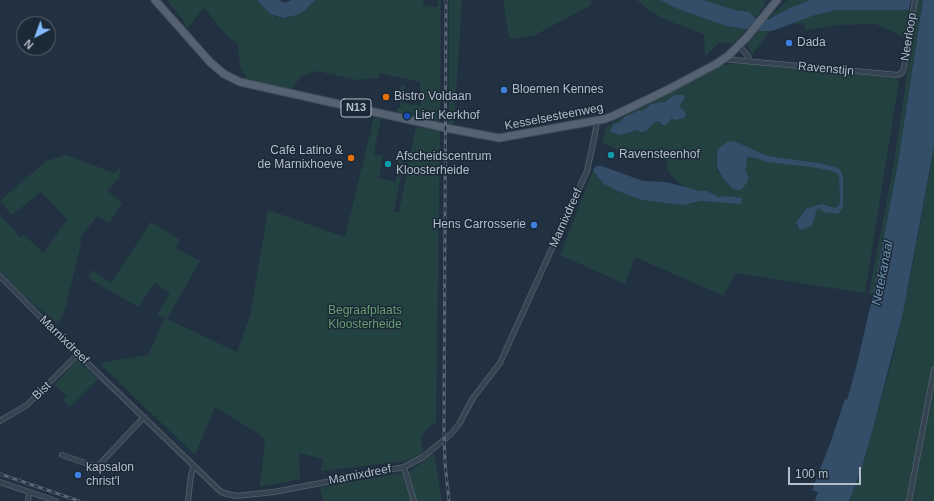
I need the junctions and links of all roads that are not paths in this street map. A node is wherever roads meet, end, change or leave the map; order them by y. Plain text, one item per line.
1 (155, 0) edge
2 (776, 0) edge
3 (915, 0) edge
4 (739, 46) junction
5 (723, 59) junction
6 (750, 62) junction
7 (902, 73) joint
8 (597, 121) junction
9 (0, 276) edge
10 (78, 354) junction
11 (934, 370) edge
12 (144, 418) junction
13 (0, 421) edge
14 (62, 455) dead end
15 (194, 466) junction
16 (404, 467) junction
17 (0, 482) edge
18 (29, 492) junction
19 (28, 501) edge
20 (56, 501) edge
21 (188, 501) edge
22 (414, 501) edge
23 (909, 501) edge

1 - 8 main road, Kesselsesteenweg / N13
2 - 4 main road, Kesselsesteenweg / N13
3 - 7 street, Neerloop
4 - 5 main road, Kesselsesteenweg / N13
4 - 6 street
5 - 6 street, Ravenstijn
5 - 8 main road, Kesselsesteenweg / N13
6 - 7 street, Ravenstijn
8 - 16 street, Marnixdreef
9 - 10 street, Marnixdreef
10 - 12 street, Marnixdreef
10 - 13 street, Bist
11 - 23 street
12 - 14 street
12 - 15 street, Marnixdreef
15 - 16 street, Marnixdreef
15 - 21 street
16 - 22 street
17 - 18 street
18 - 19 street
18 - 20 street

